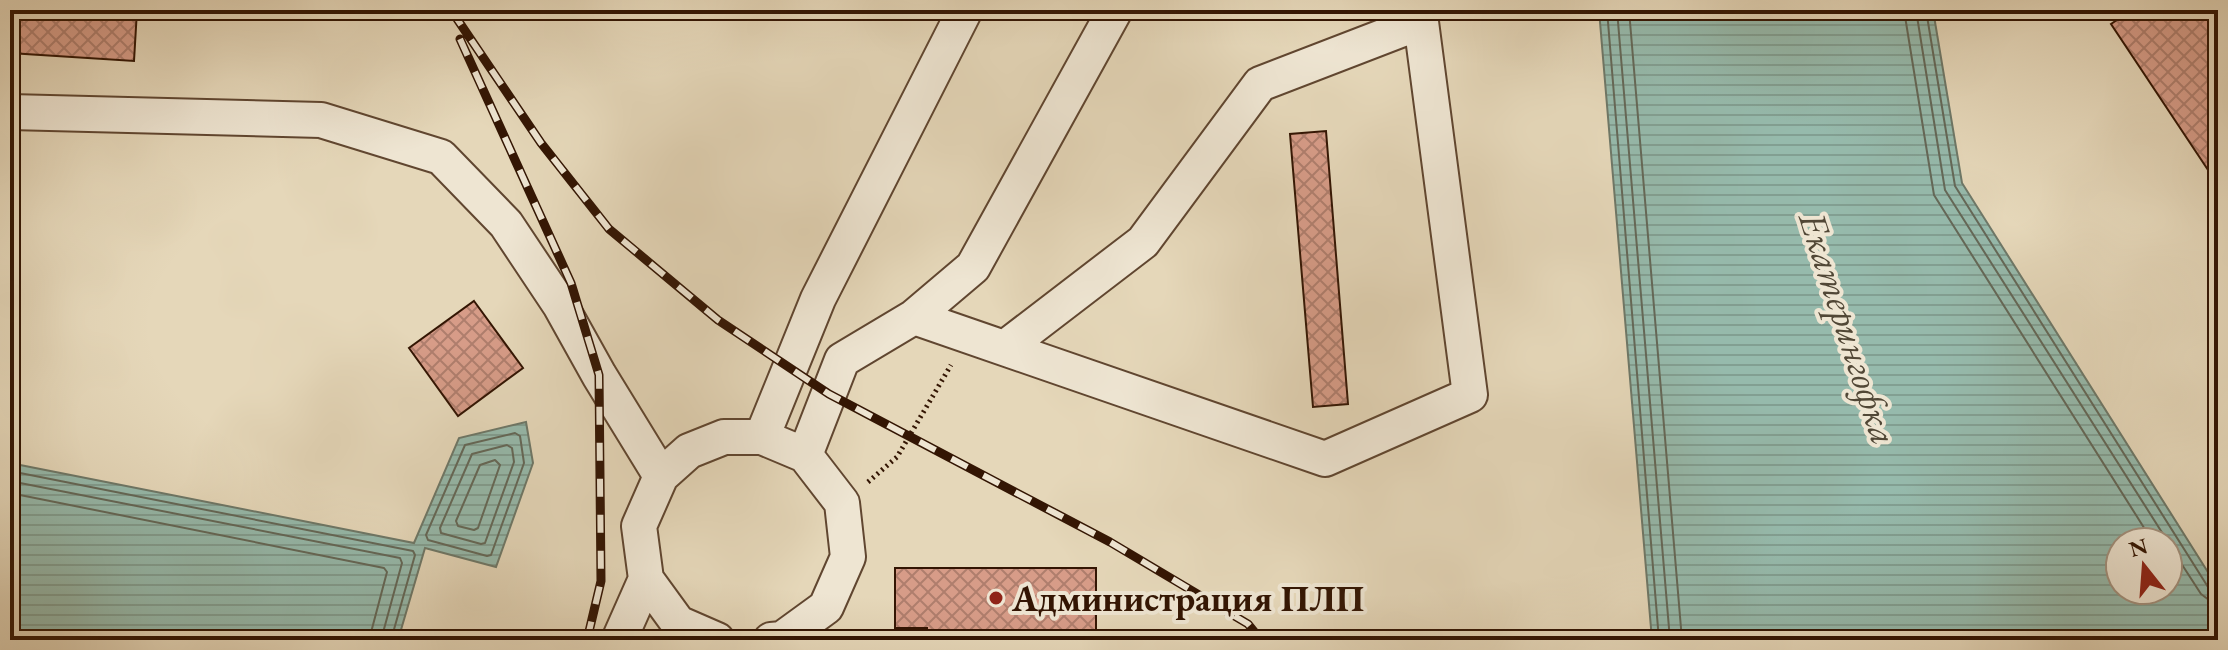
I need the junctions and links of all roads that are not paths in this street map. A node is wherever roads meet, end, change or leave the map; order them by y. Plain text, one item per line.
1 (965, 10) edge
2 (1115, 10) edge
3 (10, 112) edge
4 (914, 317) junction
5 (1006, 347) junction
6 (762, 437) junction
7 (805, 455) junction
8 (661, 476) junction
9 (646, 579) junction
10 (678, 623) junction
11 (789, 635) edge
12 (620, 636) edge
13 (717, 640) edge

1 - 6 lane
2 - 4 lane
3 - 8 lane
4 - 5 lane
4 - 7 lane
5 - 5 lane
6 - 7 lane
6 - 8 lane
7 - 11 lane
8 - 9 lane
9 - 10 lane
9 - 12 lane
10 - 12 lane
10 - 13 lane

